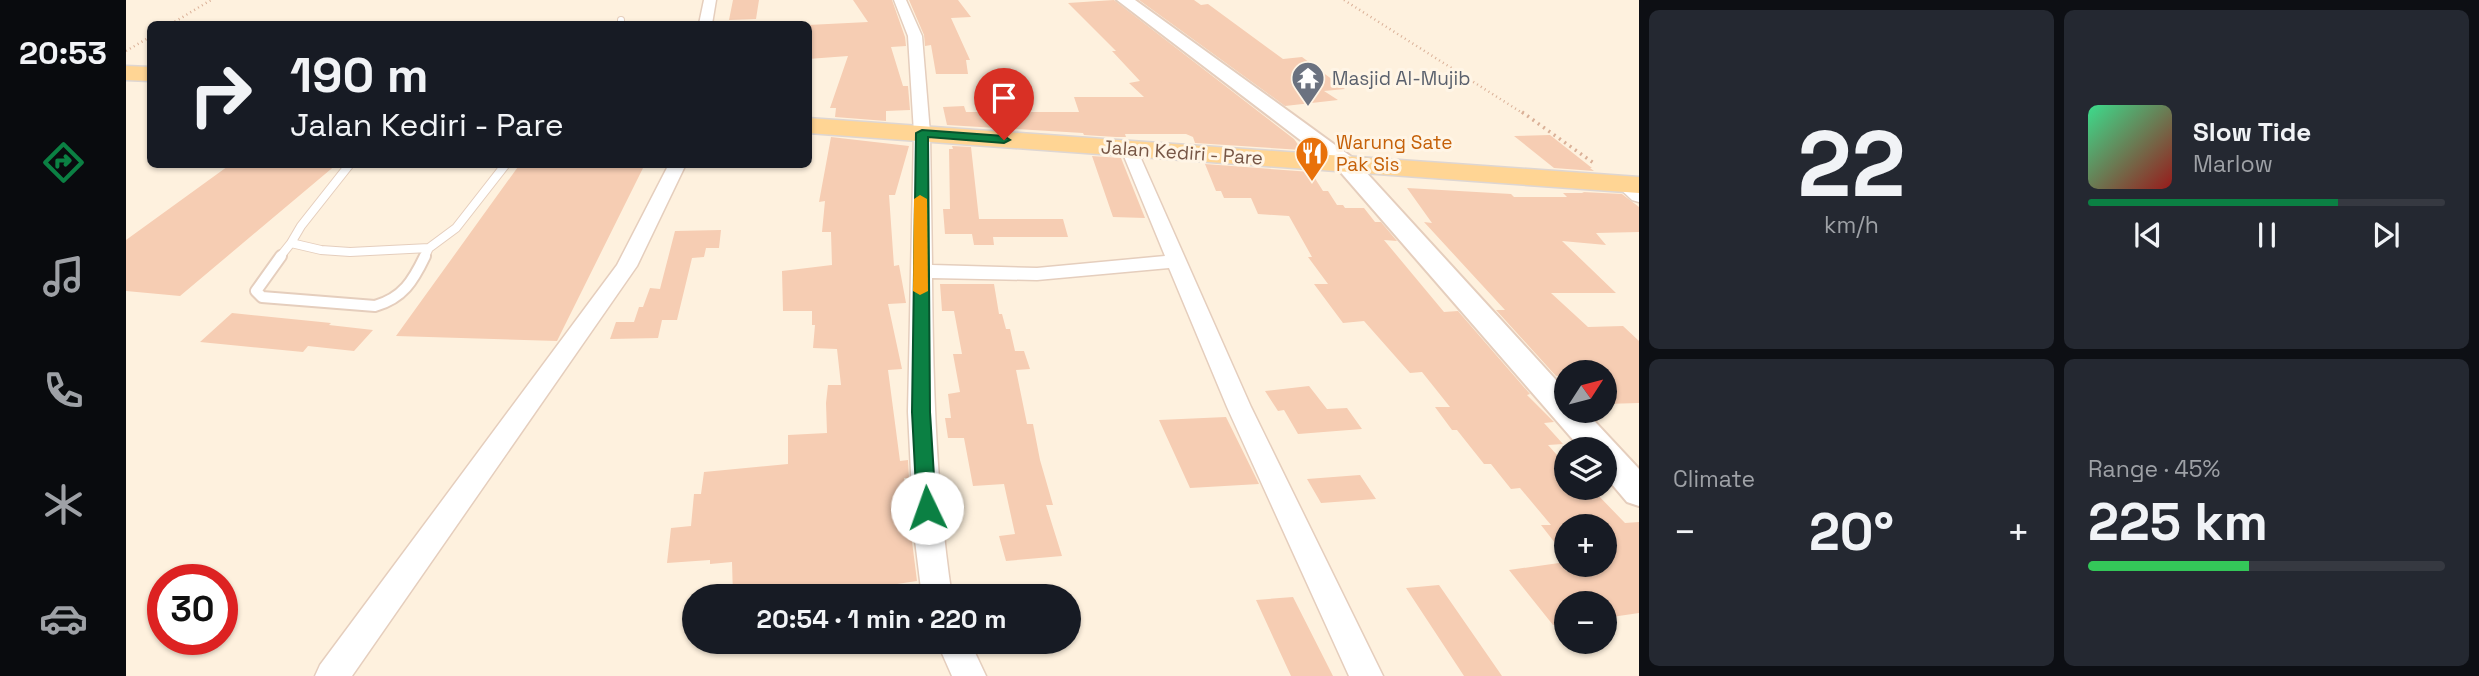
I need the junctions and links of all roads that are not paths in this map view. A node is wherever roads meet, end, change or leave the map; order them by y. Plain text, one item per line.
1 (710, 0) edge
2 (900, 0) edge
3 (1125, 0) edge
4 (706, 21) edge
5 (126, 73) edge
6 (147, 74) edge
7 (812, 125) edge
8 (922, 133) junction
9 (1129, 149) junction
10 (1345, 163) junction
11 (347, 168) edge
12 (503, 168) edge
13 (676, 168) edge
14 (1634, 188) edge
15 (291, 243) junction
16 (429, 248) junction
17 (1177, 261) junction
18 (920, 271) junction
19 (1589, 437) edge
20 (1617, 467) edge
21 (1639, 492) edge
22 (935, 584) edge
23 (959, 654) edge
24 (332, 676) edge
25 (969, 676) edge
26 (1366, 676) edge

1 - 4 street
2 - 8 street
3 - 10 street
5 - 6 main road
7 - 8 main road, Jalan Kediri - Pare
8 - 9 main road, Jalan Kediri - Pare
8 - 18 street
9 - 10 main road, Jalan Kediri - Pare
9 - 17 street
10 - 14 main road, Jalan Kediri - Pare
10 - 19 street
11 - 15 lane
12 - 16 lane
13 - 24 street
15 - 16 lane
15 - 16 lane
17 - 18 street
17 - 26 street
18 - 22 street
20 - 21 street
23 - 25 street

